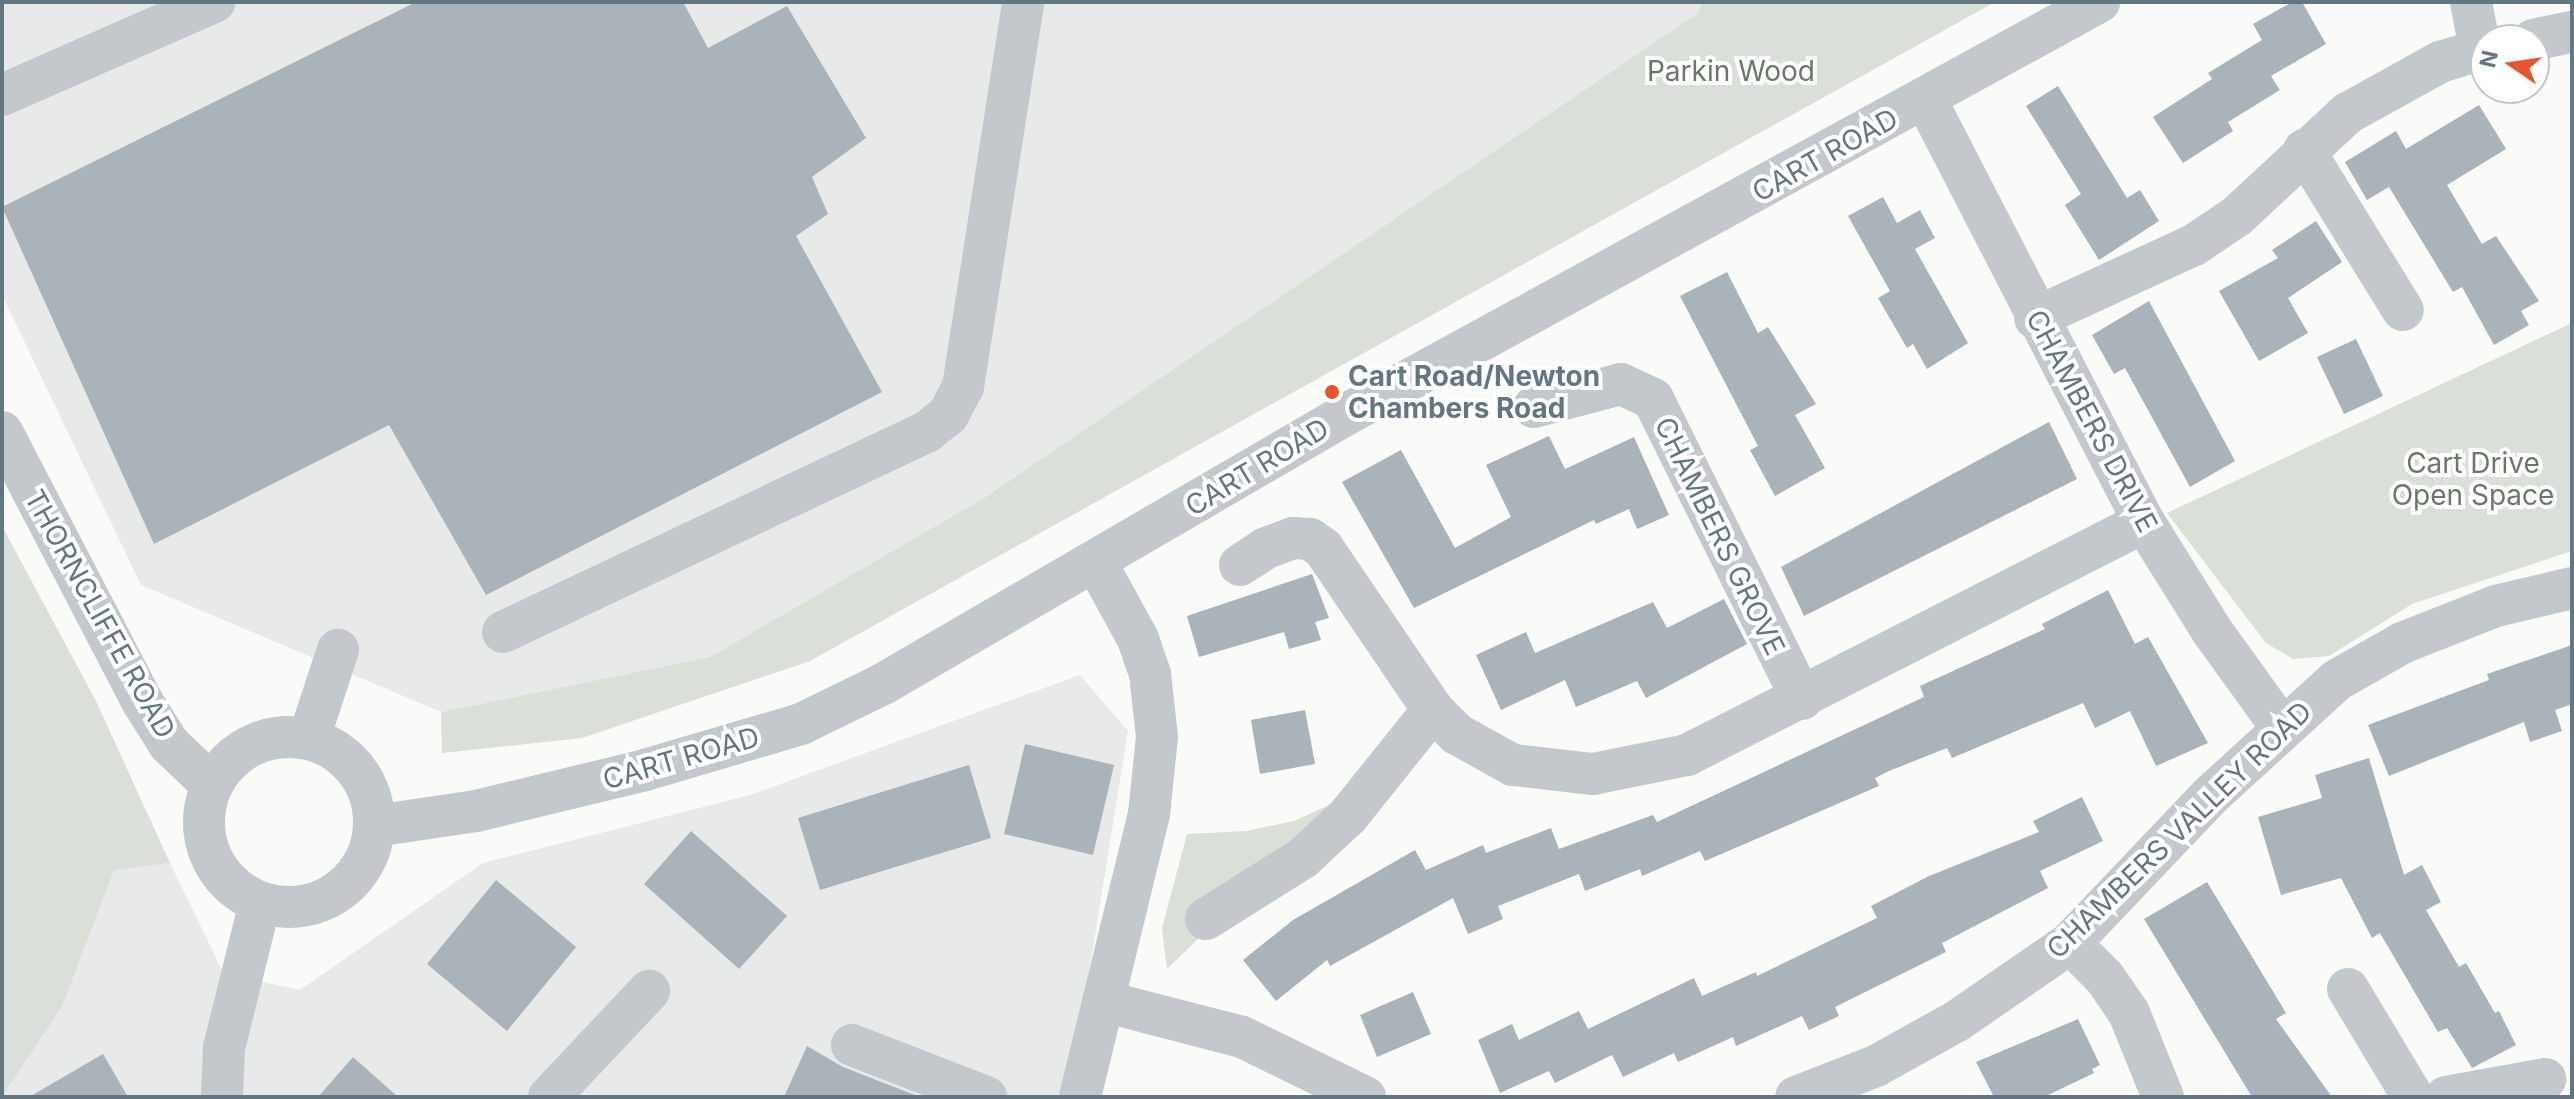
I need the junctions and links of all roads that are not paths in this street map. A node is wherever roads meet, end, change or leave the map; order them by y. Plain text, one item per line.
1 (214, 2) edge
2 (1023, 2) edge
3 (2099, 2) edge
4 (2471, 2) edge
5 (2477, 24) edge
6 (2572, 32) edge
7 (2550, 37) edge
8 (2470, 53) edge
9 (2, 95) edge
10 (1926, 100) junction
11 (2304, 150) junction
12 (2403, 310) dead end
13 (2035, 318) junction
14 (1534, 407) dead end
15 (2, 432) edge
16 (2144, 522) junction
17 (1097, 564) junction
18 (1240, 565) dead end
19 (2572, 588) edge
20 (503, 632) dead end
21 (338, 650) dead end
22 (1802, 699) junction
23 (1433, 710) junction
24 (2282, 728) junction
25 (309, 738) junction
26 (212, 785) junction
27 (375, 826) junction
28 (260, 903) junction
29 (1206, 919) dead end
30 (2070, 943) junction
31 (2348, 989) dead end
32 (649, 991) dead end
33 (1103, 1001) junction
34 (852, 1045) dead end
35 (2545, 1079) dead end
36 (222, 1097) edge
37 (549, 1097) edge
38 (986, 1097) edge
39 (1080, 1097) edge
40 (1365, 1097) edge
41 (1796, 1097) edge
42 (2163, 1097) edge
43 (2413, 1097) edge
44 (2446, 1097) edge

1 - 9 street
2 - 20 street
3 - 10 street, CART ROAD
4 - 5 street
6 - 7 street
8 - 11 street
10 - 13 street, CHAMBERS DRIVE
10 - 17 street, CART ROAD
11 - 12 street
11 - 13 street
13 - 16 street, CHAMBERS DRIVE
14 - 22 street, CHAMBERS GROVE
15 - 26 street, THORNCLIFFE ROAD
16 - 22 street
16 - 24 street, CHAMBERS DRIVE
17 - 27 street, CART ROAD
17 - 33 street
18 - 23 street
19 - 24 street, CHAMBERS VALLEY ROAD
21 - 25 street
22 - 23 street
23 - 29 street
24 - 30 street, CHAMBERS VALLEY ROAD
25 - 26 street
25 - 27 street
26 - 28 street
27 - 28 street
28 - 36 street
30 - 41 street, CHAMBERS VALLEY ROAD
30 - 42 street
31 - 43 street
32 - 37 street
33 - 39 street
33 - 40 street
34 - 38 street
35 - 44 street

